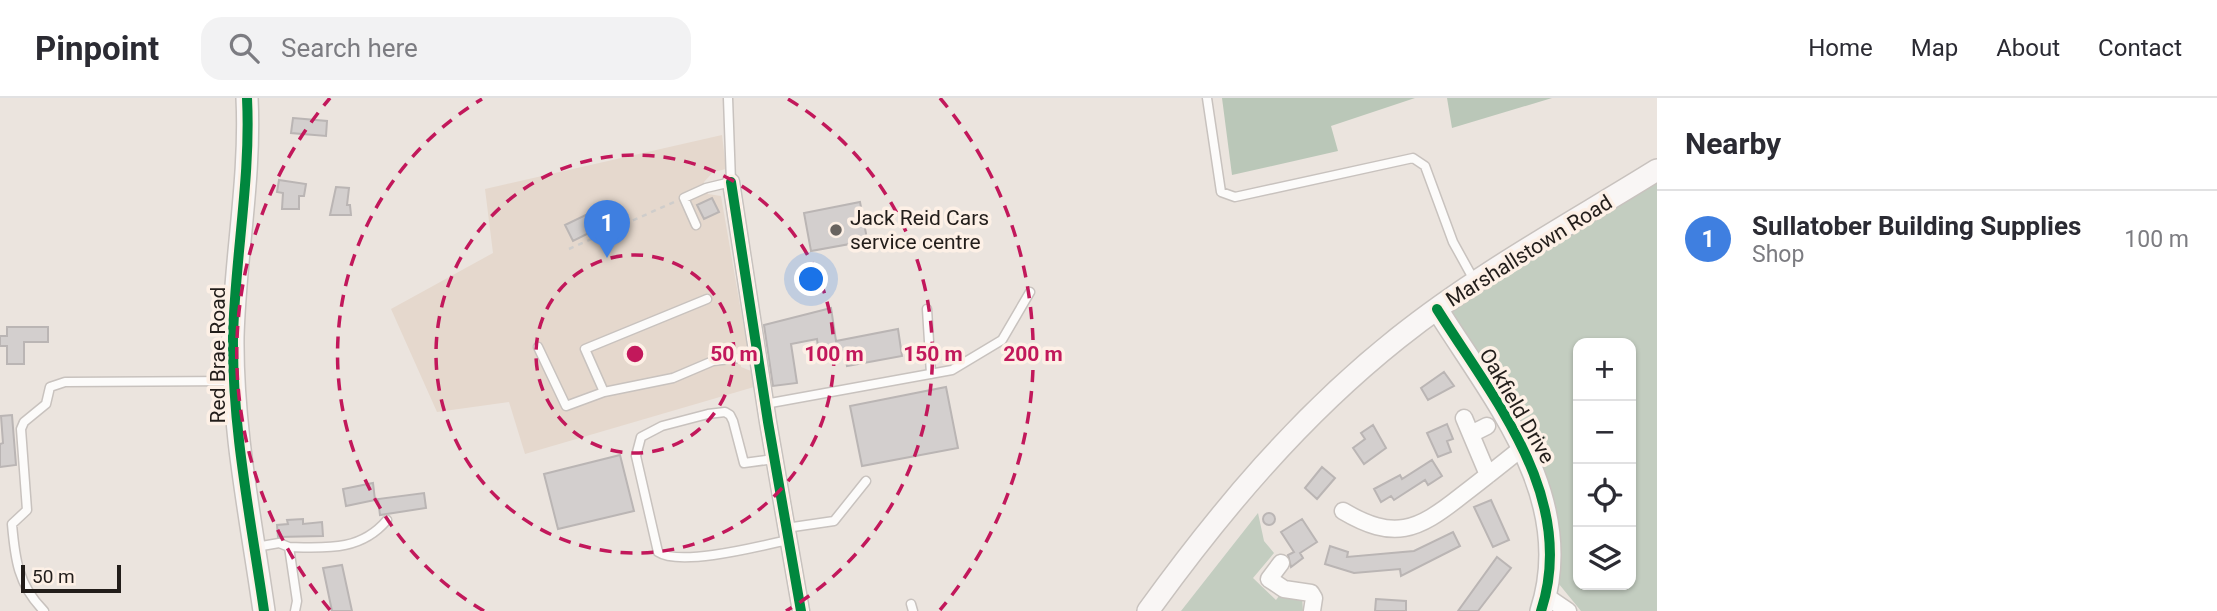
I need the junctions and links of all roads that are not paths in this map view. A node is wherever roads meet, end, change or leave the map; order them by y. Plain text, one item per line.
1 (247, 98) edge
2 (728, 98) edge
3 (1207, 98) edge
4 (1657, 170) edge
5 (731, 182) junction
6 (696, 225) dead end
7 (1476, 283) junction
8 (1030, 292) dead end
9 (707, 299) dead end
10 (927, 309) dead end
11 (1437, 309) junction
12 (538, 347) dead end
13 (757, 356) junction
14 (931, 374) junction
15 (234, 381) junction
16 (604, 392) junction
17 (765, 404) junction
18 (1464, 418) dead end
19 (1487, 426) dead end
20 (1471, 434) junction
21 (1522, 448) junction
22 (774, 459) junction
23 (1488, 475) junction
24 (866, 481) dead end
25 (1343, 511) dead end
26 (387, 520) dead end
27 (787, 534) junction
28 (255, 547) junction
29 (289, 548) junction
30 (1281, 563) dead end
31 (1543, 603) edge
32 (44, 611) edge
33 (264, 611) edge
34 (295, 611) edge
35 (801, 611) edge
36 (1148, 611) edge
37 (1312, 611) edge
38 (1568, 611) edge

1 - 15 street, Red Brae Road
2 - 5 lane
3 - 7 lane
4 - 7 street, Marshallstown Road
5 - 6 lane
5 - 13 street
7 - 11 street, Marshallstown Road
8 - 14 lane
9 - 16 lane
10 - 14 lane
11 - 21 street, Oakfield Drive
11 - 36 street, Marshallstown Road
12 - 16 lane
13 - 16 lane
13 - 17 street
14 - 17 lane
15 - 28 street, Red Brae Road
15 - 32 lane
17 - 22 street
18 - 20 street
19 - 20 street
20 - 23 street
21 - 23 street
21 - 31 street, Oakfield Drive
22 - 27 street
22 - 27 lane
23 - 25 street
24 - 27 lane
26 - 29 lane
27 - 35 street
28 - 29 lane
28 - 33 street, Red Brae Road
29 - 34 lane
30 - 37 street
31 - 38 street

